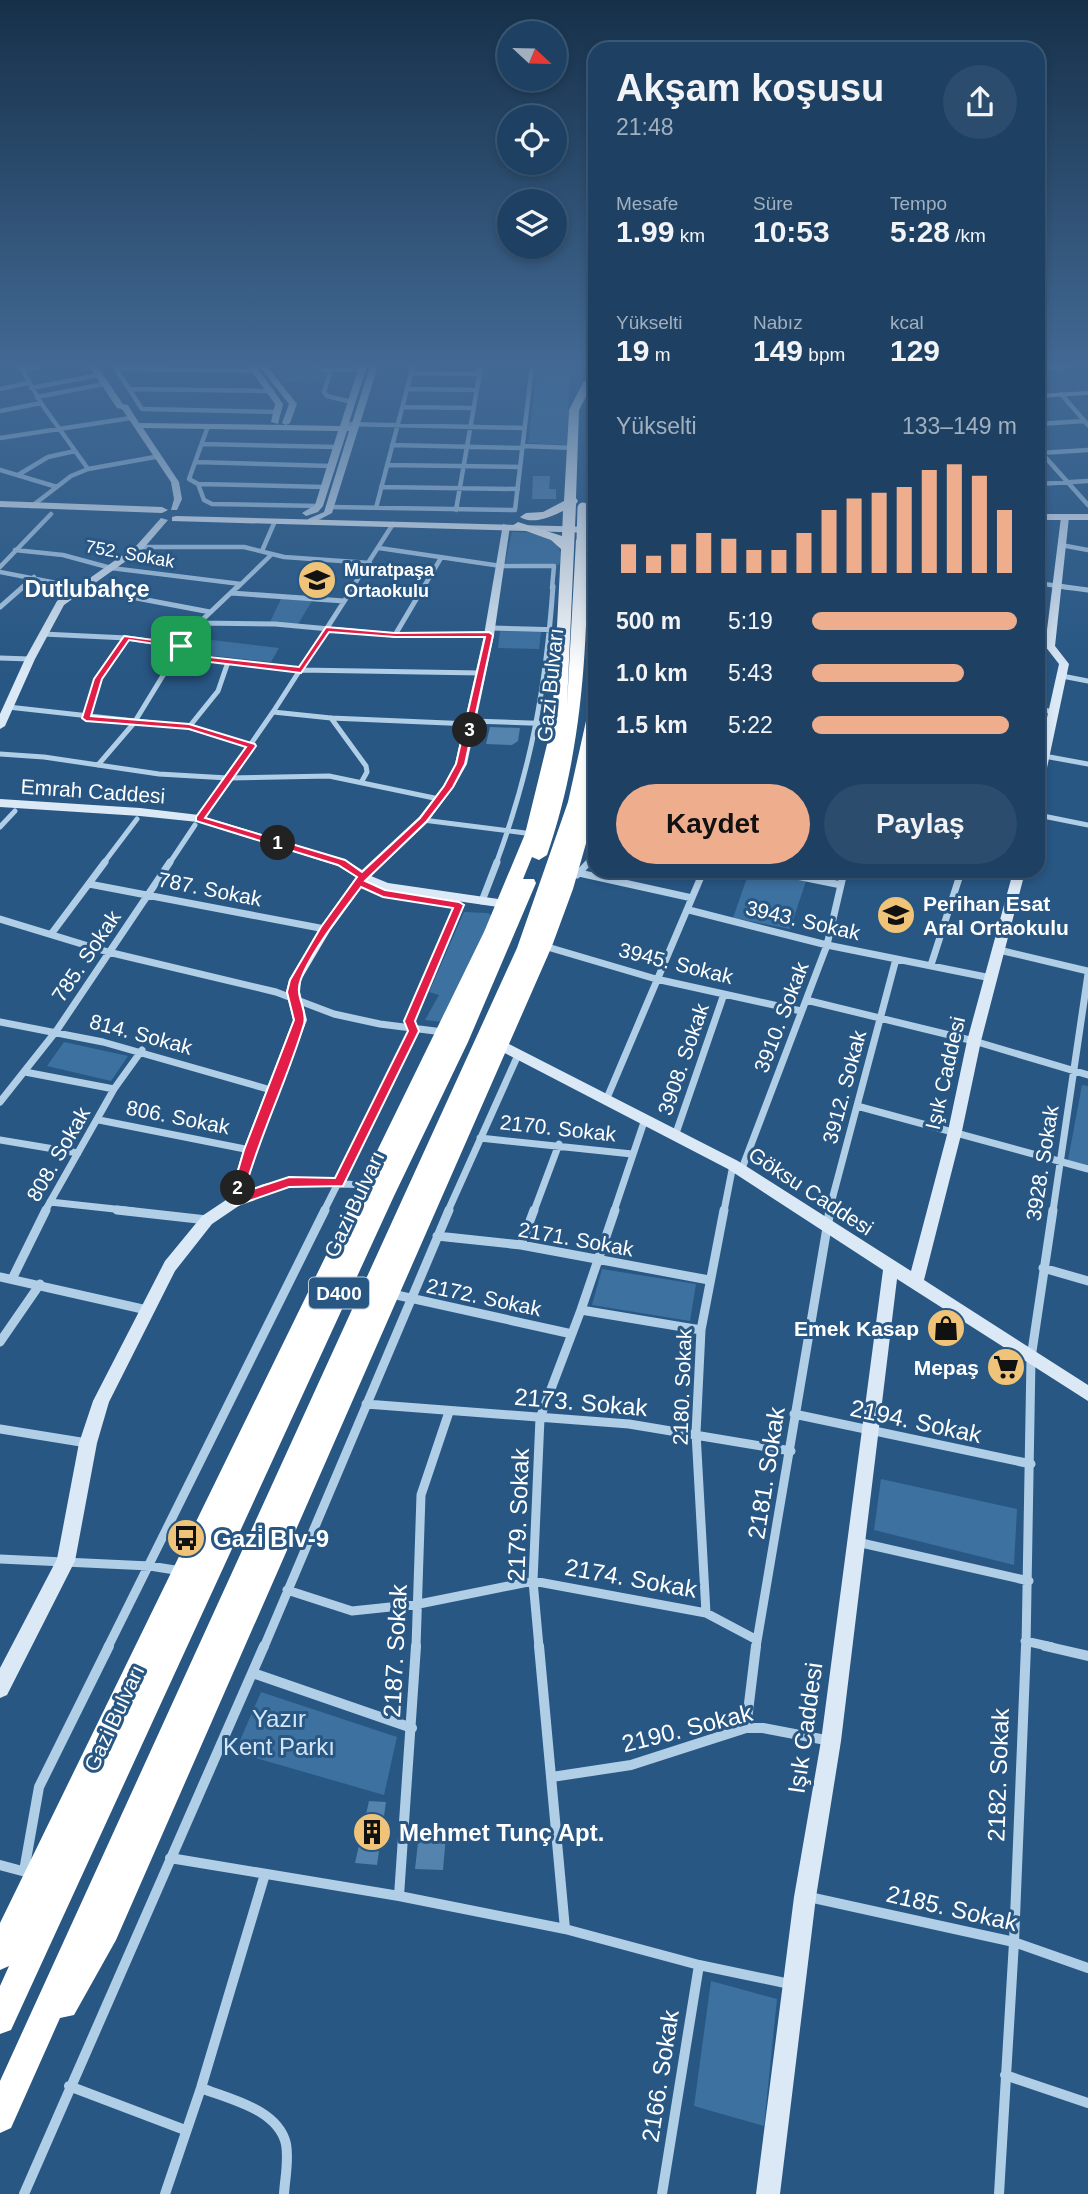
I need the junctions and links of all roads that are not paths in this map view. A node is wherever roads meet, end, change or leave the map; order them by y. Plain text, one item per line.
1 (29, 468) edge
2 (91, 468) edge
3 (164, 468) edge
4 (193, 468) edge
5 (330, 468) edge
6 (340, 468) edge
7 (386, 468) edge
8 (464, 468) edge
9 (520, 468) edge
10 (575, 468) edge
11 (1055, 468) edge
12 (88, 469) joint
13 (0, 470) edge
14 (18, 475) junction
15 (1088, 481) edge
16 (175, 482) junction
17 (1068, 482) junction
18 (196, 483) junction
19 (1045, 484) edge
20 (57, 486) junction
21 (325, 487) junction
22 (381, 487) junction
23 (460, 488) junction
24 (518, 489) junction
25 (585, 491) dead end
26 (0, 504) edge
27 (578, 505) junction
28 (1088, 505) edge
29 (32, 506) junction
30 (376, 508) junction
31 (326, 509) junction
32 (456, 510) junction
33 (0, 512) edge
34 (51, 514) junction
35 (169, 514) junction
36 (1045, 515) edge
37 (1088, 515) edge
38 (1045, 516) edge
39 (309, 517) junction
40 (1065, 517) junction
41 (517, 520) junction
42 (275, 521) junction
43 (393, 524) junction
44 (577, 533) edge
45 (1061, 545) junction
46 (140, 547) junction
47 (379, 548) junction
48 (15, 550) junction
49 (1088, 550) edge
50 (262, 551) junction
51 (271, 555) junction
52 (440, 558) junction
53 (370, 563) junction
54 (501, 566) junction
55 (111, 568) junction
56 (0, 569) edge
57 (34, 577) junction
58 (240, 584) junction
59 (1045, 584) edge
60 (1057, 586) junction
61 (82, 587) junction
62 (1088, 590) edge
63 (231, 593) junction
64 (344, 601) junction
65 (0, 607) edge
66 (210, 612) junction
67 (199, 623) junction
68 (326, 629) junction
69 (557, 630) junction
70 (490, 632) junction
71 (43, 634) junction
72 (395, 635) junction
73 (127, 638) junction
74 (1045, 645) edge
75 (181, 646) junction
76 (1049, 646) junction
77 (176, 656) junction
78 (0, 658) edge
79 (30, 659) junction
80 (228, 662) junction
81 (301, 670) junction
82 (588, 671) edge
83 (481, 674) junction
84 (1062, 676) junction
85 (1088, 681) edge
86 (588, 702) edge
87 (6, 705) edge
88 (1045, 710) edge
89 (274, 712) junction
90 (1054, 712) junction
91 (588, 714) edge
92 (86, 718) junction
93 (331, 718) junction
94 (134, 723) junction
95 (472, 723) junction
96 (559, 724) junction
97 (538, 725) junction
98 (0, 726) edge
99 (189, 727) junction
100 (251, 746) junction
101 (1045, 746) edge
102 (588, 750) edge
103 (0, 754) edge
104 (1045, 761) edge
105 (1088, 764) edge
106 (98, 765) junction
107 (228, 778) junction
108 (362, 781) junction
109 (439, 799) junction
110 (0, 803) edge
111 (0, 810) edge
112 (15, 811) junction
113 (588, 815) edge
114 (1045, 816) edge
115 (137, 819) junction
116 (423, 820) junction
117 (197, 822) junction
118 (1088, 825) edge
119 (0, 827) edge
120 (509, 832) junction
121 (533, 834) junction
122 (588, 863) edge
123 (700, 878) edge
124 (806, 878) edge
125 (843, 878) edge
126 (959, 878) edge
127 (1017, 878) edge
128 (361, 879) junction
129 (572, 881) junction
130 (89, 884) junction
131 (841, 885) junction
132 (148, 895) junction
133 (692, 898) junction
134 (459, 905) junction
135 (497, 905) junction
136 (688, 910) junction
137 (0, 919) edge
138 (325, 929) junction
139 (52, 933) junction
140 (827, 945) junction
141 (543, 946) junction
142 (999, 950) junction
143 (108, 952) junction
144 (896, 959) junction
145 (931, 965) junction
146 (1088, 972) edge
147 (656, 979) junction
148 (992, 979) junction
149 (724, 995) junction
150 (806, 1000) junction
151 (297, 1004) junction
152 (801, 1011) junction
153 (880, 1019) junction
154 (0, 1022) edge
155 (57, 1030) junction
156 (414, 1031) junction
157 (443, 1032) junction
158 (974, 1041) junction
159 (142, 1050) junction
160 (509, 1050) junction
161 (1075, 1071) junction
162 (25, 1072) junction
163 (1088, 1075) edge
164 (114, 1089) junction
165 (271, 1090) junction
166 (607, 1098) junction
167 (0, 1102) edge
168 (857, 1106) junction
169 (100, 1119) junction
170 (645, 1119) junction
171 (955, 1131) junction
172 (675, 1136) junction
173 (480, 1138) junction
174 (0, 1140) edge
175 (559, 1144) junction
176 (250, 1150) junction
177 (78, 1153) junction
178 (632, 1154) junction
179 (1059, 1161) junction
180 (737, 1169) junction
181 (1088, 1170) edge
182 (339, 1182) junction
183 (371, 1185) junction
184 (235, 1201) junction
185 (50, 1202) junction
186 (207, 1220) junction
187 (826, 1224) junction
188 (437, 1236) junction
189 (522, 1245) junction
190 (597, 1261) junction
191 (1043, 1268) junction
192 (891, 1269) junction
193 (0, 1277) edge
194 (12, 1279) junction
195 (709, 1280) junction
196 (1088, 1281) edge
197 (40, 1284) junction
198 (915, 1284) junction
199 (388, 1294) junction
200 (412, 1300) junction
201 (147, 1310) junction
202 (581, 1310) junction
203 (701, 1330) junction
204 (572, 1334) junction
205 (0, 1342) edge
206 (1031, 1358) junction
207 (1088, 1394) edge
208 (366, 1404) junction
209 (449, 1412) junction
210 (794, 1414) junction
211 (540, 1418) junction
212 (0, 1429) edge
213 (871, 1431) junction
214 (696, 1433) junction
215 (88, 1443) junction
216 (791, 1451) junction
217 (1031, 1464) junction
218 (857, 1542) junction
219 (0, 1559) edge
220 (66, 1561) junction
221 (150, 1566) junction
222 (185, 1572) junction
223 (533, 1581) junction
224 (1029, 1581) junction
225 (287, 1590) junction
226 (419, 1604) junction
227 (706, 1613) junction
228 (757, 1640) junction
229 (1025, 1641) junction
230 (1088, 1656) edge
231 (253, 1673) junction
232 (0, 1688) edge
233 (412, 1728) junction
234 (747, 1728) junction
235 (831, 1741) junction
236 (552, 1777) junction
237 (170, 1858) junction
238 (0, 1864) edge
239 (31, 1874) junction
240 (265, 1874) junction
241 (399, 1896) junction
242 (805, 1896) junction
243 (565, 1929) junction
244 (1014, 1942) junction
245 (0, 1955) edge
246 (699, 1965) junction
247 (1088, 1968) edge
248 (794, 1985) junction
249 (0, 2019) edge
250 (1004, 2075) junction
251 (69, 2087) junction
252 (201, 2088) junction
253 (1088, 2103) edge
254 (1, 2116) edge
255 (185, 2130) junction
256 (24, 2194) edge
257 (165, 2194) edge
258 (284, 2194) edge
259 (662, 2194) edge
260 (768, 2194) edge
261 (999, 2194) edge

1 - 14 street
2 - 12 street
3 - 16 street
4 - 18 street
5 - 21 street
6 - 31 street
7 - 22 street
8 - 23 street
9 - 24 street
10 - 27 highway
11 - 17 street
12 - 20 street
13 - 14 street
14 - 20 street
15 - 17 street
16 - 18 street
16 - 35 street
17 - 19 street
17 - 28 street
18 - 21 street
18 - 31 street
20 - 29 street
21 - 31 street
22 - 23 street
22 - 30 street
23 - 24 street
23 - 32 street
24 - 41 street
25 - 27 highway, Gazi Bulvarı / D400
26 - 29 main road
27 - 41 highway
27 - 44 highway
27 - 44 highway, Gazi Bulvarı / D400, bridge
29 - 35 main road
30 - 31 street
30 - 32 street
31 - 39 main road
31 - 41 main road
32 - 41 street
33 - 34 main road
34 - 35 main road
34 - 48 street
35 - 39 main road
35 - 42 main road
35 - 46 street
36 - 37 main road
37 - 40 main road
38 - 40 main road
39 - 42 main road
39 - 43 main road
40 - 45 street
41 - 43 main road
41 - 44 main road
41 - 44 highway
41 - 54 street
42 - 50 street
43 - 47 street, 785. Sokak
44 - 69 highway
44 - 82 highway, Gazi Bulvarı / D400
45 - 49 street
45 - 60 street
46 - 50 street
46 - 55 street
47 - 52 street
47 - 53 street, 785. Sokak
48 - 55 street, 752. Sokak
48 - 56 street
50 - 51 street
51 - 53 street
51 - 58 street
52 - 54 street
52 - 72 street
53 - 64 street, 785. Sokak
54 - 69 street
54 - 70 street
55 - 58 street, 752. Sokak
55 - 61 street
56 - 57 street
57 - 61 street
57 - 65 street
58 - 63 street
59 - 60 street
60 - 62 street
60 - 76 street
61 - 66 street
61 - 71 street
63 - 64 street
63 - 66 street
64 - 68 street, 785. Sokak
66 - 67 street
67 - 68 street
67 - 75 street
68 - 72 street
68 - 81 street, 785. Sokak
69 - 70 street
69 - 86 highway
69 - 96 highway
69 - 97 street
70 - 72 street
70 - 83 street
71 - 73 street
71 - 79 street
73 - 75 street
73 - 92 street
74 - 76 street
75 - 77 street
76 - 84 street
77 - 80 street
77 - 94 street
78 - 79 street
79 - 87 street
80 - 81 street
80 - 99 street
81 - 83 street
81 - 89 street, 785. Sokak
83 - 95 street
84 - 85 street
84 - 90 street
87 - 92 street
87 - 98 street
88 - 90 street
89 - 93 street
89 - 100 street, 785. Sokak
90 - 101 street
91 - 249 highway, Gazi Bulvarı / D400
92 - 94 street
93 - 95 street
93 - 108 street
94 - 99 street
94 - 106 street
95 - 97 street
95 - 109 street
96 - 97 street
96 - 121 highway
97 - 120 street
99 - 100 street
100 - 107 street, 785. Sokak
102 - 254 highway, Gazi Bulvarı / D400
103 - 106 street
104 - 105 street
106 - 107 street
107 - 108 street
107 - 117 street, 785. Sokak
108 - 109 street
109 - 116 street
110 - 117 street, Emrah Caddesi
111 - 112 street, Emrah Caddesi
112 - 115 street, Emrah Caddesi
112 - 119 street
113 - 129 highway
114 - 118 street
115 - 117 street, Emrah Caddesi
115 - 130 street
116 - 120 street
116 - 128 street
117 - 128 street, Emrah Caddesi
117 - 132 street, 785. Sokak
120 - 121 street
120 - 135 street
121 - 135 highway
122 - 129 street
123 - 133 street
124 - 131 street
125 - 131 street, 3910. Sokak
126 - 145 street
127 - 142 street, Işık Caddesi
128 - 134 street, Emrah Caddesi
128 - 135 street, Emrah Caddesi
128 - 138 street
129 - 133 street
129 - 141 highway
130 - 132 street, 787. Sokak
130 - 139 street
131 - 140 street, 3910. Sokak
132 - 138 street, 787. Sokak
132 - 143 street, 785. Sokak
133 - 136 street
134 - 135 street, Emrah Caddesi
134 - 156 street
135 - 157 highway
136 - 140 street, 3943. Sokak
136 - 147 street
137 - 139 street
138 - 151 street
139 - 143 street
140 - 144 street, 3943. Sokak
140 - 150 street, 3910. Sokak
141 - 147 street, 3945. Sokak
141 - 160 highway
142 - 146 street
142 - 148 street, Işık Caddesi
143 - 151 street
143 - 155 street, 785. Sokak
144 - 145 street, 3943. Sokak
144 - 153 street, 3912. Sokak
145 - 148 street, 3943. Sokak
146 - 161 street, 3928. Sokak
147 - 149 street, 3945. Sokak
147 - 166 street
148 - 158 street, Işık Caddesi
149 - 152 street, 3945. Sokak
149 - 172 street, 3908. Sokak
150 - 152 street, 3910. Sokak
150 - 153 street
151 - 156 street
151 - 165 street
152 - 180 street, 3910. Sokak
153 - 158 street
153 - 168 street, 3912. Sokak
154 - 155 street, 814. Sokak
155 - 159 street, 814. Sokak
155 - 162 street, 785. Sokak
156 - 157 street
156 - 182 street
157 - 183 highway
158 - 161 street
158 - 171 street, Işık Caddesi
159 - 164 street, 808. Sokak
159 - 165 street, 814. Sokak
160 - 166 street, Göksu Caddesi
160 - 173 street
160 - 199 highway
161 - 163 street
161 - 179 street, 3928. Sokak
162 - 164 street
162 - 167 street, 785. Sokak
164 - 169 street, 808. Sokak
165 - 176 street
166 - 170 street, Göksu Caddesi
168 - 171 street
168 - 187 street, 3912. Sokak
169 - 176 street, 806. Sokak
169 - 177 street, 808. Sokak
170 - 172 street, Göksu Caddesi
170 - 178 street, 2179. Sokak
171 - 179 street
171 - 198 street, Işık Caddesi
172 - 180 street, Göksu Caddesi
173 - 175 street, 2170. Sokak
173 - 188 street
174 - 177 street
175 - 178 street, 2170. Sokak
175 - 189 street
176 - 184 street
177 - 185 street, 808. Sokak
178 - 190 street, 2179. Sokak
179 - 181 street
179 - 191 street, 3928. Sokak
180 - 187 street, Göksu Caddesi
180 - 195 street, 2180. Sokak
182 - 183 street
182 - 184 street
182 - 221 street
183 - 222 highway
184 - 186 street
185 - 186 street
185 - 194 street, 808. Sokak
186 - 201 street
187 - 192 street, Göksu Caddesi
187 - 210 street, 2181. Sokak
188 - 189 street, 2171. Sokak
188 - 200 street
189 - 190 street, 2171. Sokak
190 - 195 street, 2171. Sokak
190 - 202 street, 2179. Sokak
191 - 196 street
191 - 206 street, 3928. Sokak
192 - 198 street, Göksu Caddesi
192 - 213 street, Işık Caddesi
193 - 194 street
194 - 197 street
195 - 203 street, 2180. Sokak
197 - 201 street
197 - 205 street
198 - 206 street, Göksu Caddesi
199 - 200 street, 2172. Sokak
199 - 254 highway
200 - 204 street, 2172. Sokak
200 - 208 street
201 - 215 street
202 - 203 street
202 - 204 street, 2179. Sokak
203 - 214 street, 2180. Sokak
204 - 211 street, 2179. Sokak
206 - 207 street, Göksu Caddesi
206 - 217 street, 2182. Sokak
208 - 209 street, 2173. Sokak
208 - 225 street
209 - 211 street, 2173. Sokak
209 - 226 street, 2187. Sokak
210 - 213 street, 2194. Sokak
210 - 216 street, 2181. Sokak
211 - 214 street, 2173. Sokak
211 - 223 street, 2179. Sokak
212 - 215 street
213 - 217 street, 2194. Sokak
213 - 218 street, Işık Caddesi
214 - 216 street, 2173. Sokak
214 - 227 street, 2180. Sokak
215 - 220 street
216 - 228 street, 2181. Sokak
217 - 224 street, 2182. Sokak
218 - 224 street
218 - 235 street, Işık Caddesi
219 - 220 street
220 - 221 street
220 - 232 street
221 - 222 street
221 - 239 street
222 - 239 highway
223 - 226 street, 2174. Sokak
223 - 227 street, 2174. Sokak
223 - 236 street, 2179. Sokak
224 - 229 street, 2182. Sokak
225 - 226 street, 2174. Sokak
225 - 231 street
226 - 233 street, 2187. Sokak
227 - 228 street, 2174. Sokak
228 - 234 street, 2181. Sokak
229 - 230 street
229 - 244 street, 2182. Sokak
231 - 233 street
231 - 237 street
233 - 241 street, 2187. Sokak
234 - 235 street, 2190. Sokak
234 - 236 street, 2190. Sokak
235 - 242 street, Işık Caddesi
236 - 243 street, 2179. Sokak
237 - 240 street
237 - 251 street
238 - 239 street
239 - 245 highway
240 - 241 street
240 - 252 street
241 - 243 street
242 - 244 street, 2185. Sokak
242 - 248 street, Işık Caddesi
243 - 246 street
244 - 247 street, 2185. Sokak
244 - 250 street, 2182. Sokak
246 - 248 street
246 - 259 street, 2166. Sokak
248 - 260 street, Işık Caddesi
250 - 253 street
250 - 261 street, 2182. Sokak
251 - 255 street
251 - 256 street
252 - 255 street
252 - 258 street
255 - 257 street

